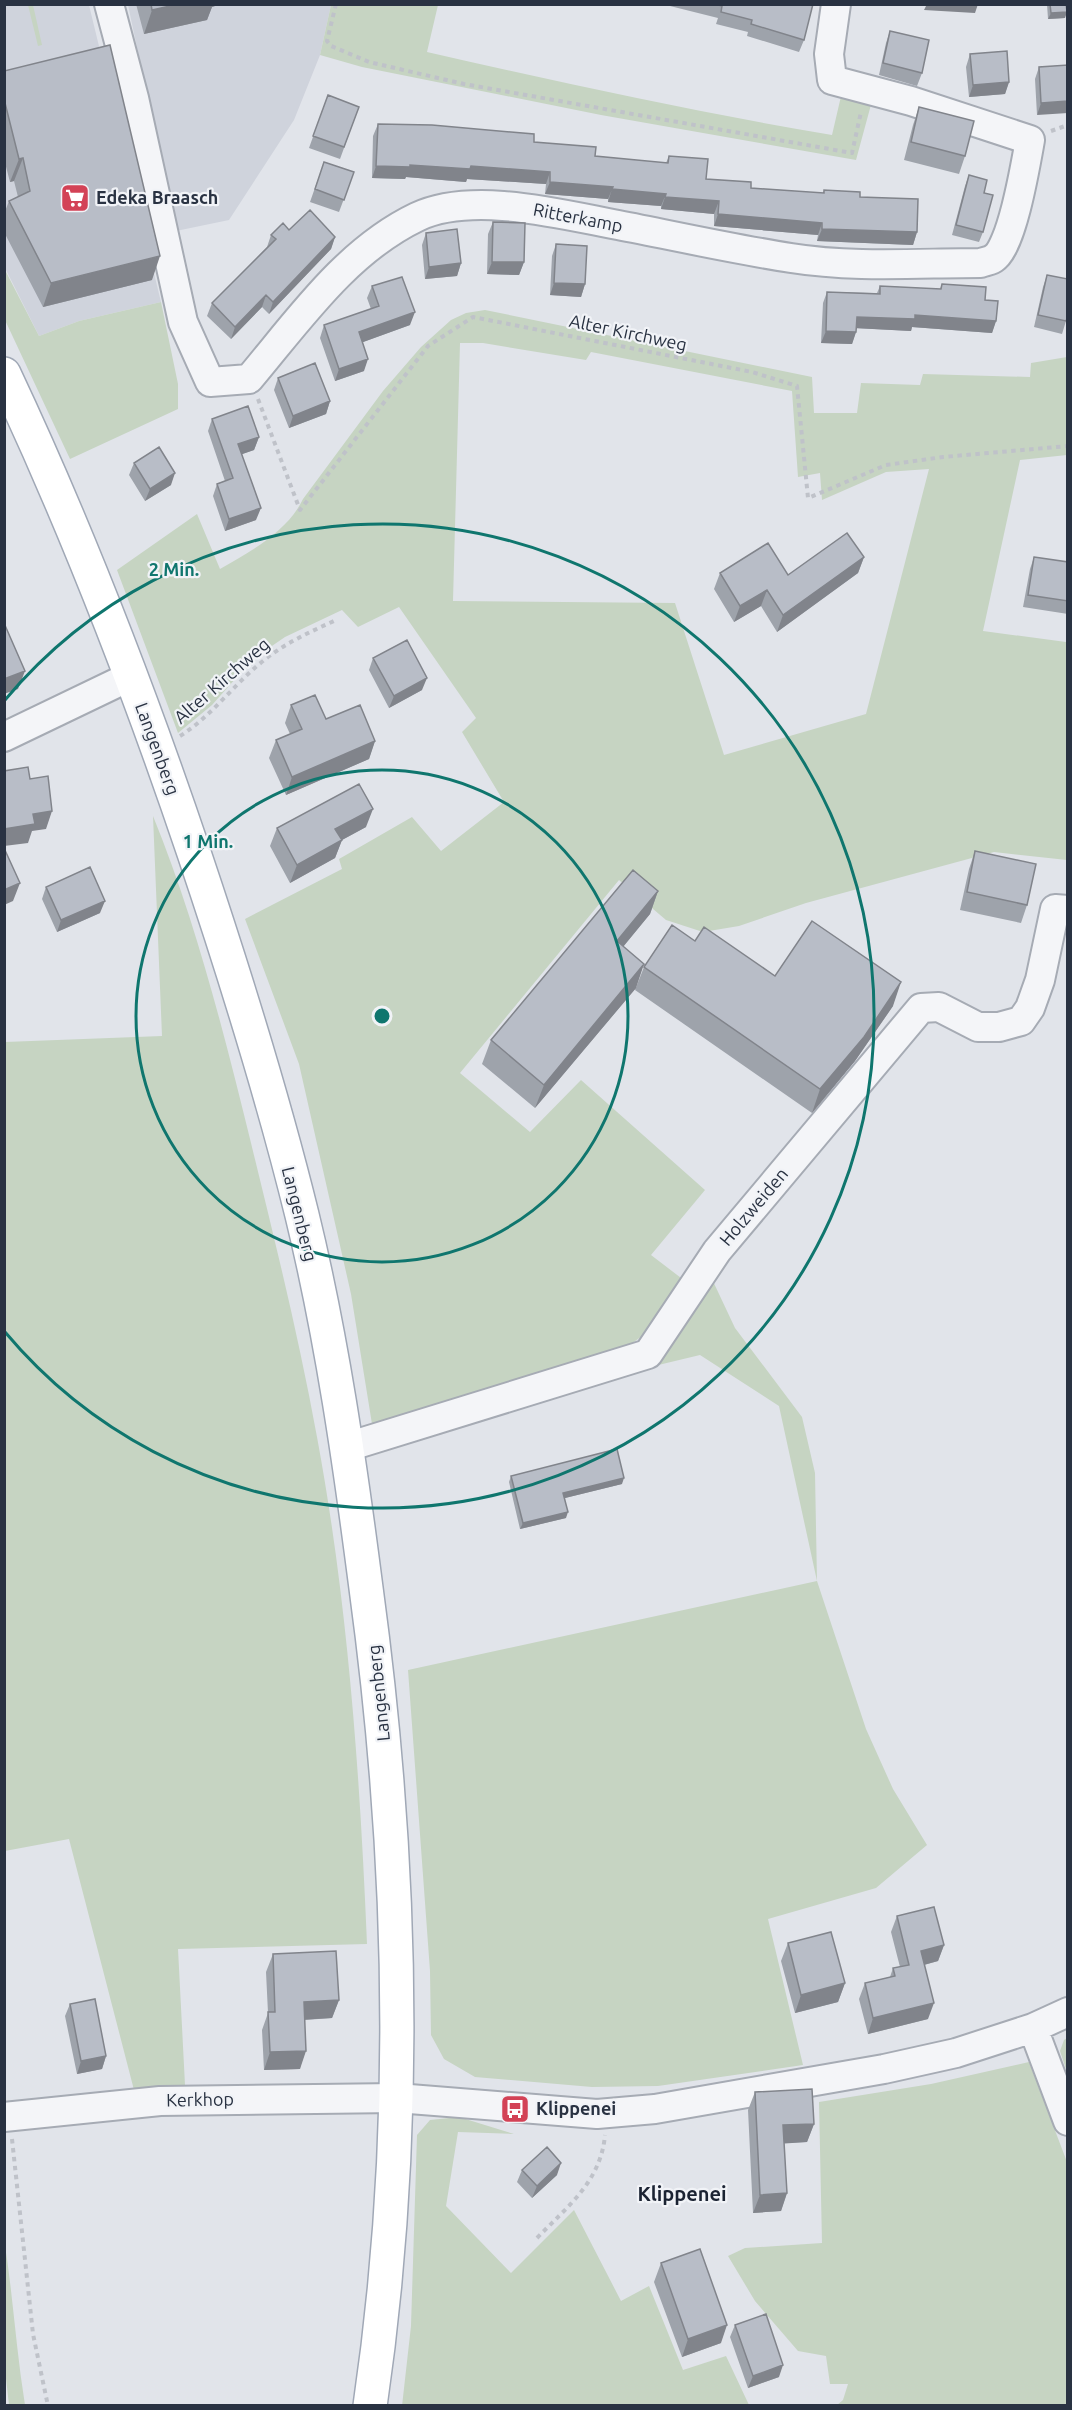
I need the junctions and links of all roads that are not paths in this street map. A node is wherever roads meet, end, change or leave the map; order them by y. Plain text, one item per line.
1 (109, 4) edge
2 (836, 4) edge
3 (4, 374) edge
4 (131, 676) junction
5 (4, 737) edge
6 (1068, 910) edge
7 (347, 1447) junction
8 (1068, 2012) edge
9 (1033, 2028) junction
10 (397, 2098) junction
11 (1068, 2121) edge
12 (6, 2124) edge
13 (370, 2406) edge

1 - 2 street, Ritterkamp
3 - 4 main road, Langenberg
4 - 5 street
4 - 7 main road, Langenberg
6 - 7 street, Holzweiden
7 - 10 main road, Langenberg
8 - 9 street
9 - 10 street
9 - 11 street
10 - 12 street, Kerkhop
10 - 13 main road, Langenberg

